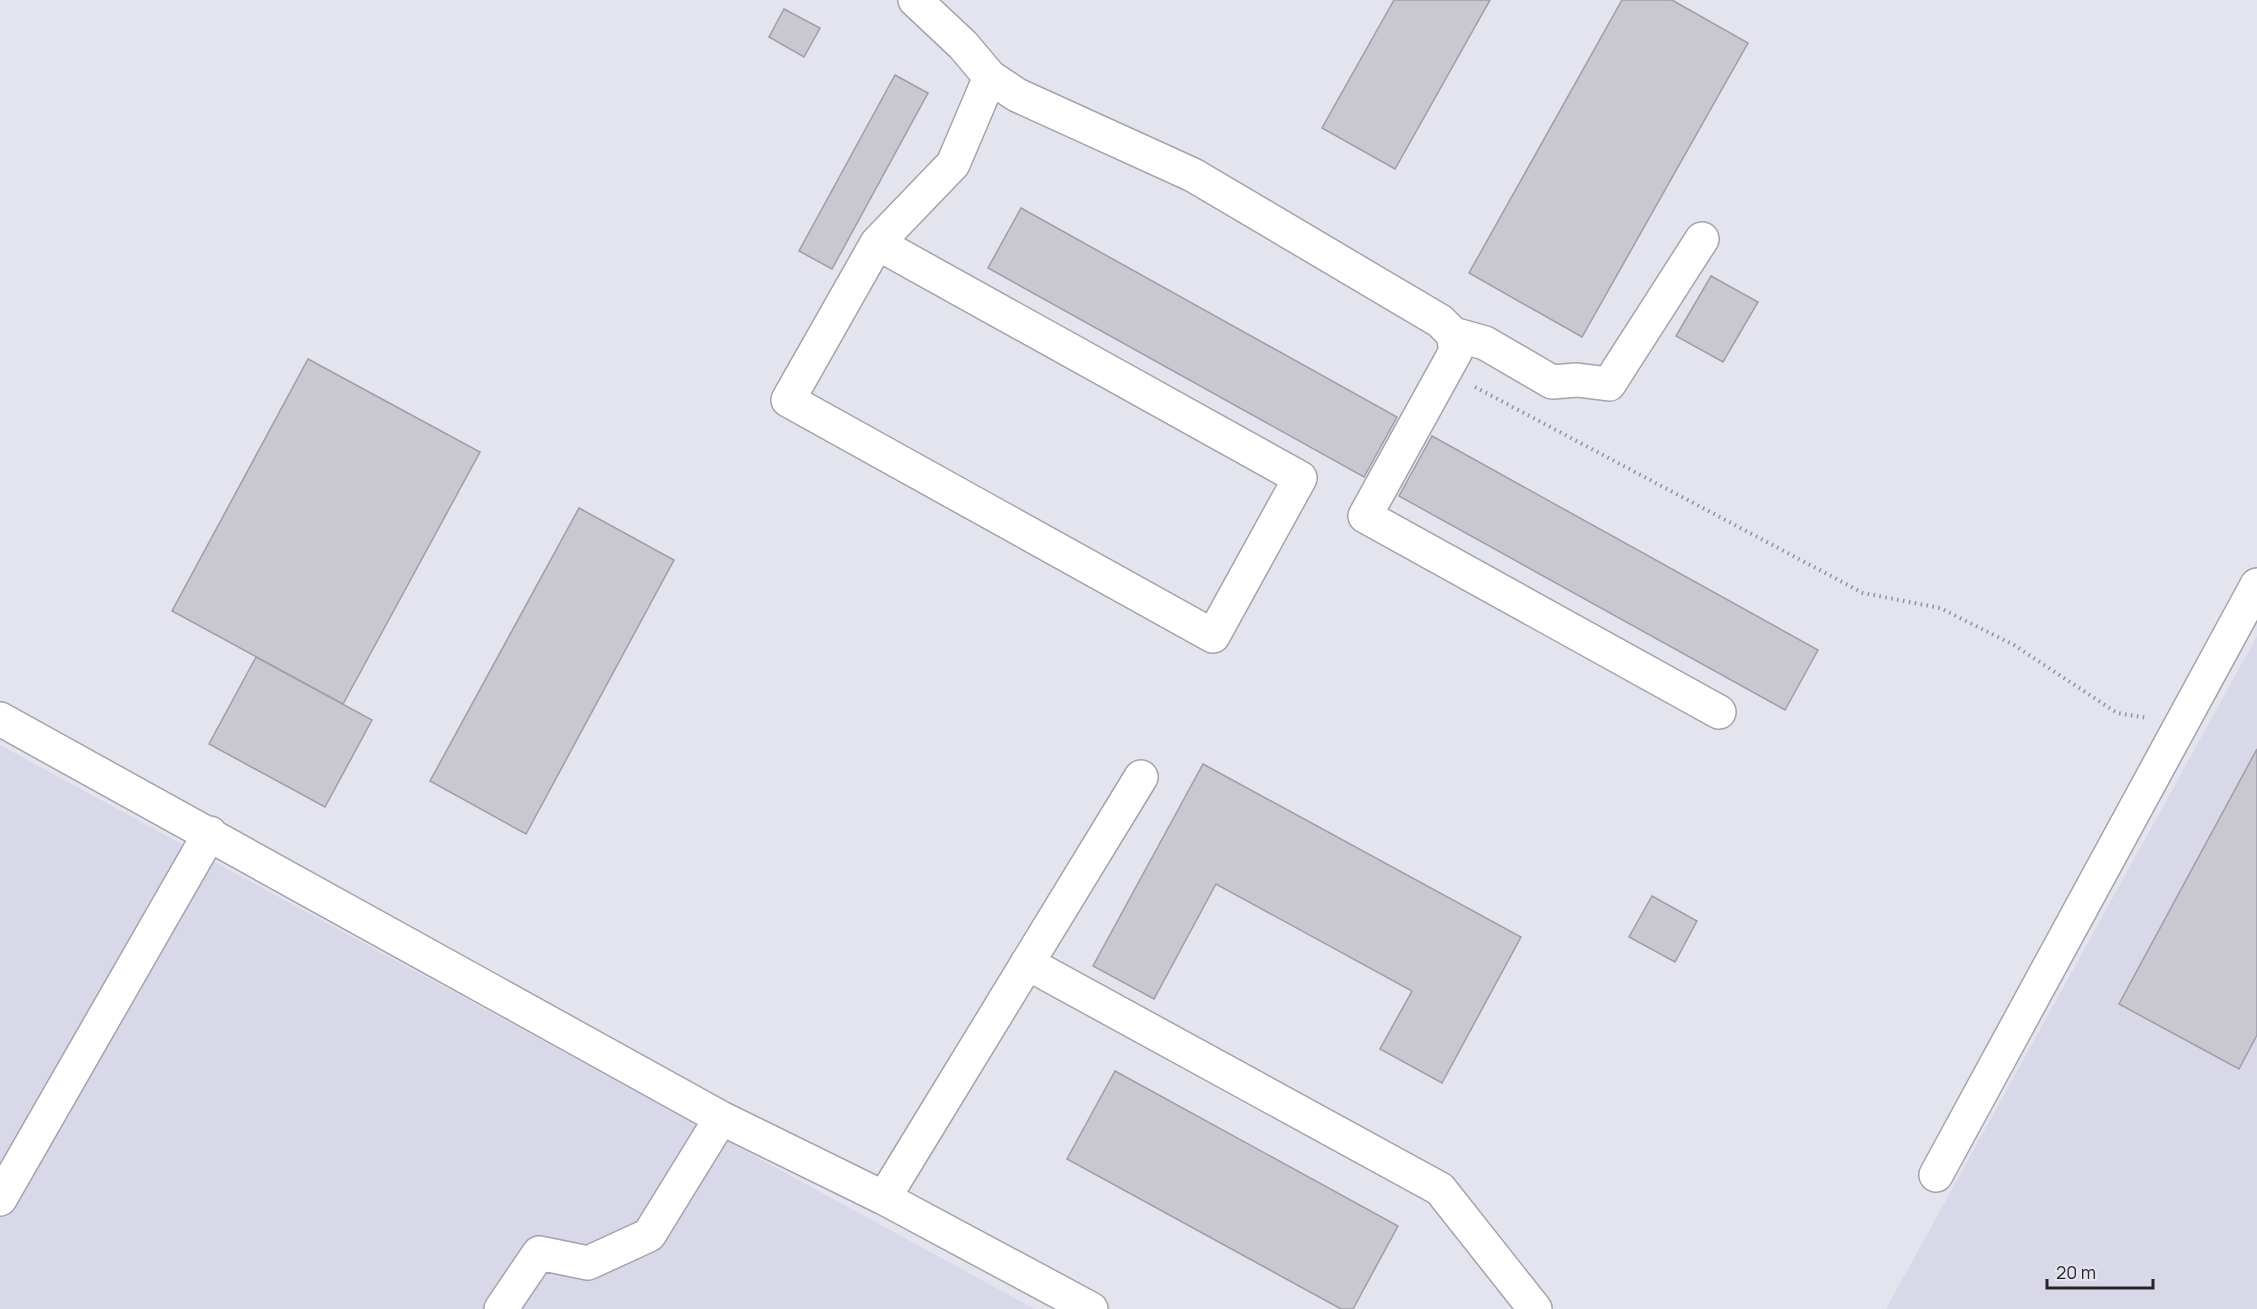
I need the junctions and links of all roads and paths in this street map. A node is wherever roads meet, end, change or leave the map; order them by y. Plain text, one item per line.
1 (915, 0) edge
2 (990, 77) junction
3 (1702, 239) dead end
4 (877, 243) junction
5 (1451, 352) junction
6 (2257, 585) edge
7 (1719, 712) dead end
8 (0, 719) edge
9 (2181, 724) junction
10 (1141, 777) dead end
11 (210, 833) junction
12 (1027, 963) junction
13 (721, 1118) junction
14 (1936, 1175) dead end
15 (884, 1198) junction
16 (0, 1199) edge
17 (501, 1309) edge
18 (1091, 1309) edge
19 (1535, 1309) edge

1 - 2 street
2 - 4 street
2 - 5 street
3 - 5 street
4 - 4 street
5 - 7 street
5 - 9 path
6 - 9 street
8 - 11 street
9 - 14 street
10 - 12 street
11 - 13 street
11 - 16 street
12 - 15 street
12 - 19 street
13 - 15 street
13 - 17 street
15 - 18 street

